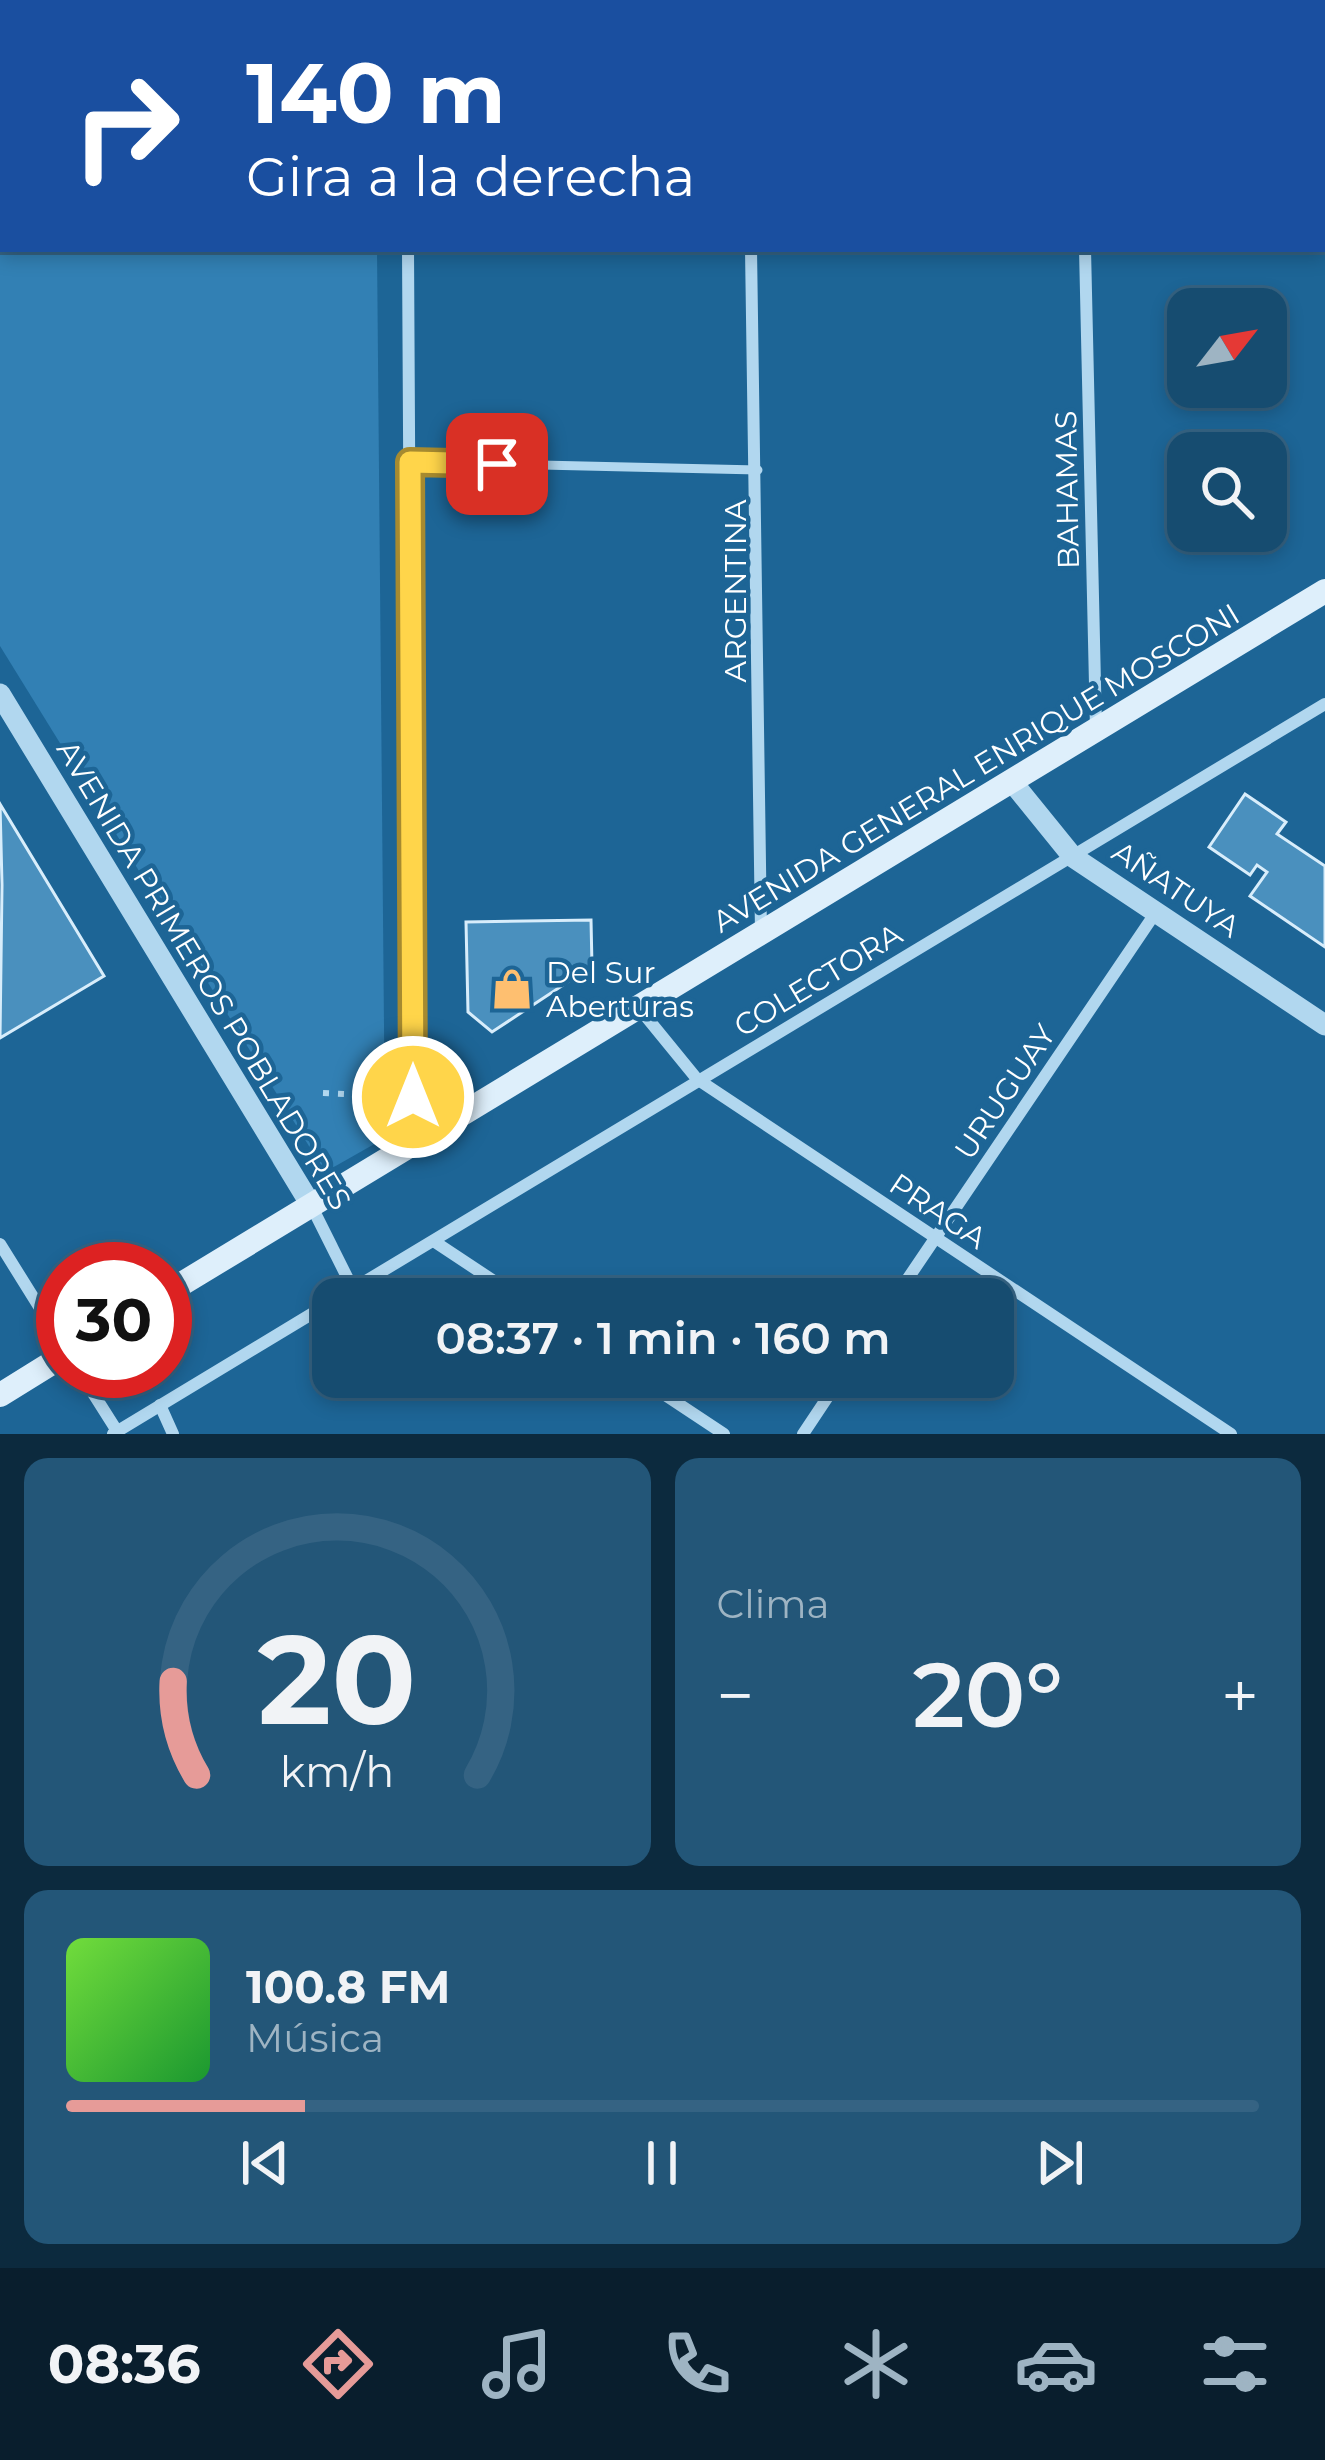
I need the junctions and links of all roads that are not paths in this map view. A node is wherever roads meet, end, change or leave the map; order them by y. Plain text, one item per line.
1 (409, 252) edge
2 (751, 252) edge
3 (1085, 252) edge
4 (410, 462) junction
5 (758, 470) junction
6 (1325, 591) edge
7 (0, 694) edge
8 (1325, 704) edge
9 (1096, 730) junction
10 (1012, 783) junction
11 (1072, 856) junction
12 (1156, 912) junction
13 (761, 932) junction
14 (638, 1007) junction
15 (1325, 1025) edge
16 (697, 1079) junction
17 (413, 1143) junction
18 (311, 1204) junction
19 (936, 1238) junction
20 (435, 1242) junction
21 (0, 1244) edge
22 (192, 1277) edge
23 (348, 1278) edge
24 (372, 1278) edge
25 (489, 1278) edge
26 (908, 1278) edge
27 (36, 1302) edge
28 (312, 1314) edge
29 (36, 1373) edge
30 (0, 1395) edge
31 (95, 1398) edge
32 (670, 1398) edge
33 (827, 1398) edge
34 (160, 1405) junction
35 (115, 1433) edge
36 (173, 1434) edge
37 (724, 1434) edge
38 (802, 1434) edge
39 (1231, 1434) edge

1 - 4 street
2 - 5 street, ARGENTINA
3 - 9 street, BAHAMAS
4 - 5 lane
4 - 17 street
5 - 13 street, ARGENTINA
6 - 9 main road, AVENIDA GENERAL ENRIQUE MOSCONI
7 - 18 street, AVENIDA PRIMEROS POBLADORES
8 - 11 street, COLECTORA
9 - 10 main road, AVENIDA GENERAL ENRIQUE MOSCONI
10 - 11 street, AÑATUYA
10 - 13 main road, AVENIDA GENERAL ENRIQUE MOSCONI
11 - 12 street, AÑATUYA
11 - 16 street, COLECTORA
12 - 15 street, AÑATUYA
12 - 19 street, URUGUAY
13 - 14 main road, AVENIDA GENERAL ENRIQUE MOSCONI
14 - 16 street, PRAGA
14 - 17 main road, AVENIDA GENERAL ENRIQUE MOSCONI
16 - 19 street, PRAGA
16 - 20 street, COLECTORA
17 - 18 main road, AVENIDA GENERAL ENRIQUE MOSCONI
18 - 22 main road, AVENIDA GENERAL ENRIQUE MOSCONI
18 - 23 street, AVENIDA PRIMEROS POBLADORES
19 - 26 street, URUGUAY
19 - 39 street, PRAGA
20 - 24 street, COLECTORA
20 - 25 street
21 - 27 street
28 - 34 street, COLECTORA
29 - 30 main road
31 - 35 street
32 - 37 street
33 - 38 street
34 - 35 street, COLECTORA
34 - 36 street

